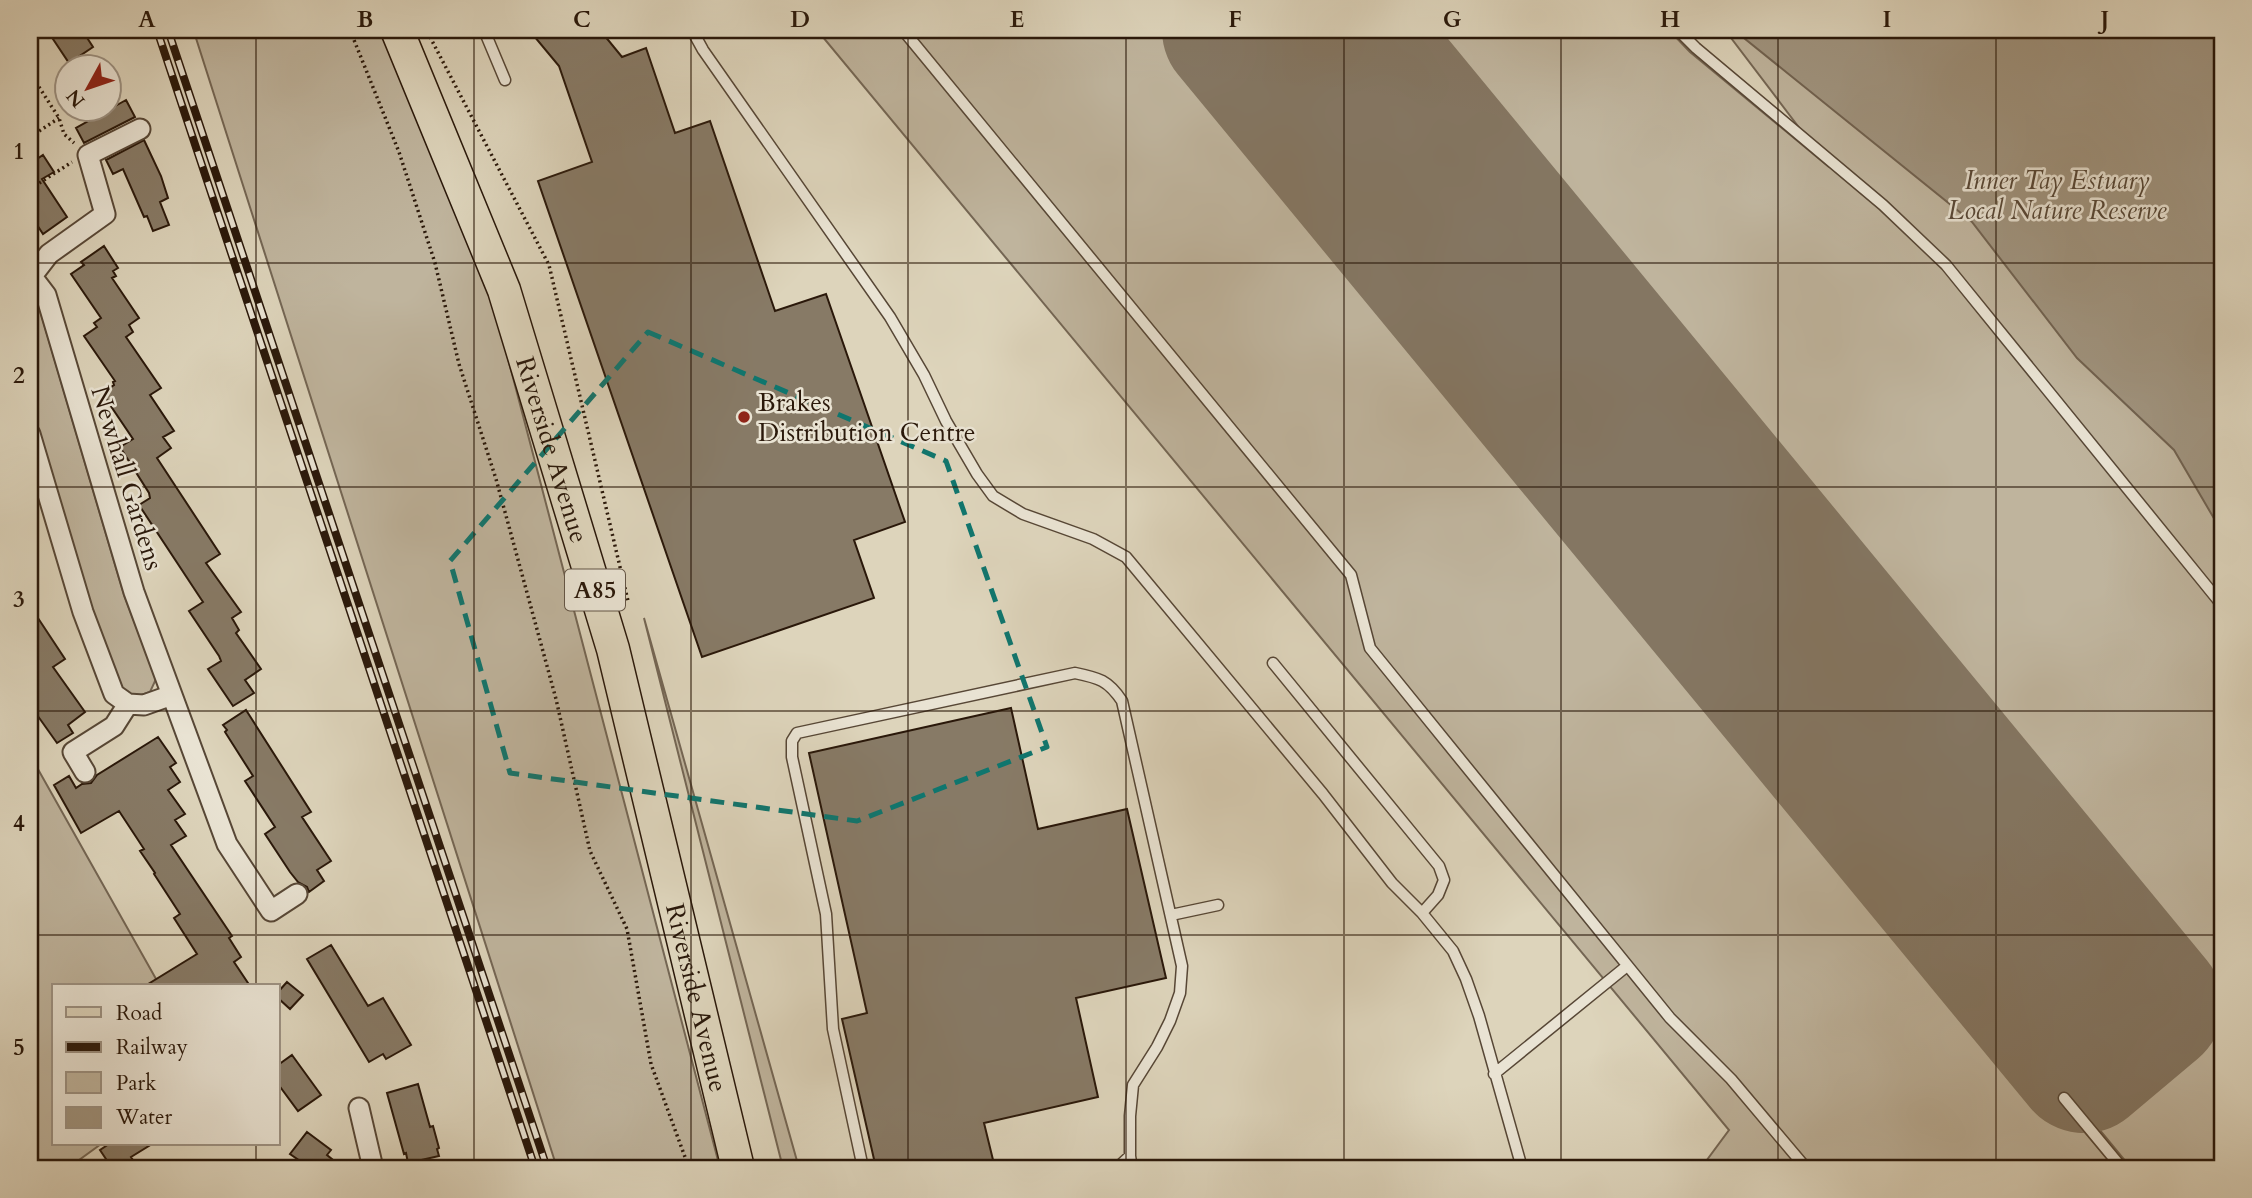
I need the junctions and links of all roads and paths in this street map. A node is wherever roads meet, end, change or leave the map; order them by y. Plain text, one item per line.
1 (351, 30) edge
2 (397, 30) edge
3 (484, 30) edge
4 (692, 30) edge
5 (904, 30) edge
6 (1678, 30) edge
7 (30, 74) edge
8 (505, 80) dead end
9 (35, 81) junction
10 (30, 84) edge
11 (52, 107) edge
12 (53, 122) edge
13 (60, 122) edge
14 (140, 129) dead end
15 (30, 137) edge
16 (88, 155) junction
17 (30, 189) edge
18 (31, 275) edge
19 (30, 434) edge
20 (2222, 605) edge
21 (1273, 663) dead end
22 (172, 695) junction
23 (128, 704) junction
24 (85, 772) dead end
25 (297, 894) dead end
26 (1218, 905) dead end
27 (1422, 913) junction
28 (1171, 915) junction
29 (1627, 966) junction
30 (1494, 1074) junction
31 (2064, 1098) dead end
32 (359, 1108) dead end
33 (1130, 1156) junction
34 (373, 1168) edge
35 (689, 1168) edge
36 (738, 1168) edge
37 (863, 1168) edge
38 (1117, 1168) edge
39 (1132, 1168) edge
40 (1522, 1168) edge
41 (1806, 1168) edge
42 (2122, 1168) edge

1 - 35 path
2 - 36 main road, Riverside Avenue / A85
3 - 8 lane
4 - 27 lane
5 - 29 lane
6 - 20 lane
7 - 9 path
9 - 10 path
9 - 11 path
12 - 15 path
13 - 16 path
14 - 16 street
16 - 17 path
16 - 18 street, Newhall Gardens
18 - 22 street, Newhall Gardens
19 - 23 street
21 - 27 lane
22 - 23 street
22 - 25 street, Newhall Gardens
23 - 24 street
26 - 28 lane
27 - 30 lane
28 - 33 lane
28 - 37 lane
29 - 30 lane
29 - 41 lane
30 - 40 lane
31 - 42 lane
32 - 34 street
33 - 38 lane
33 - 39 lane

